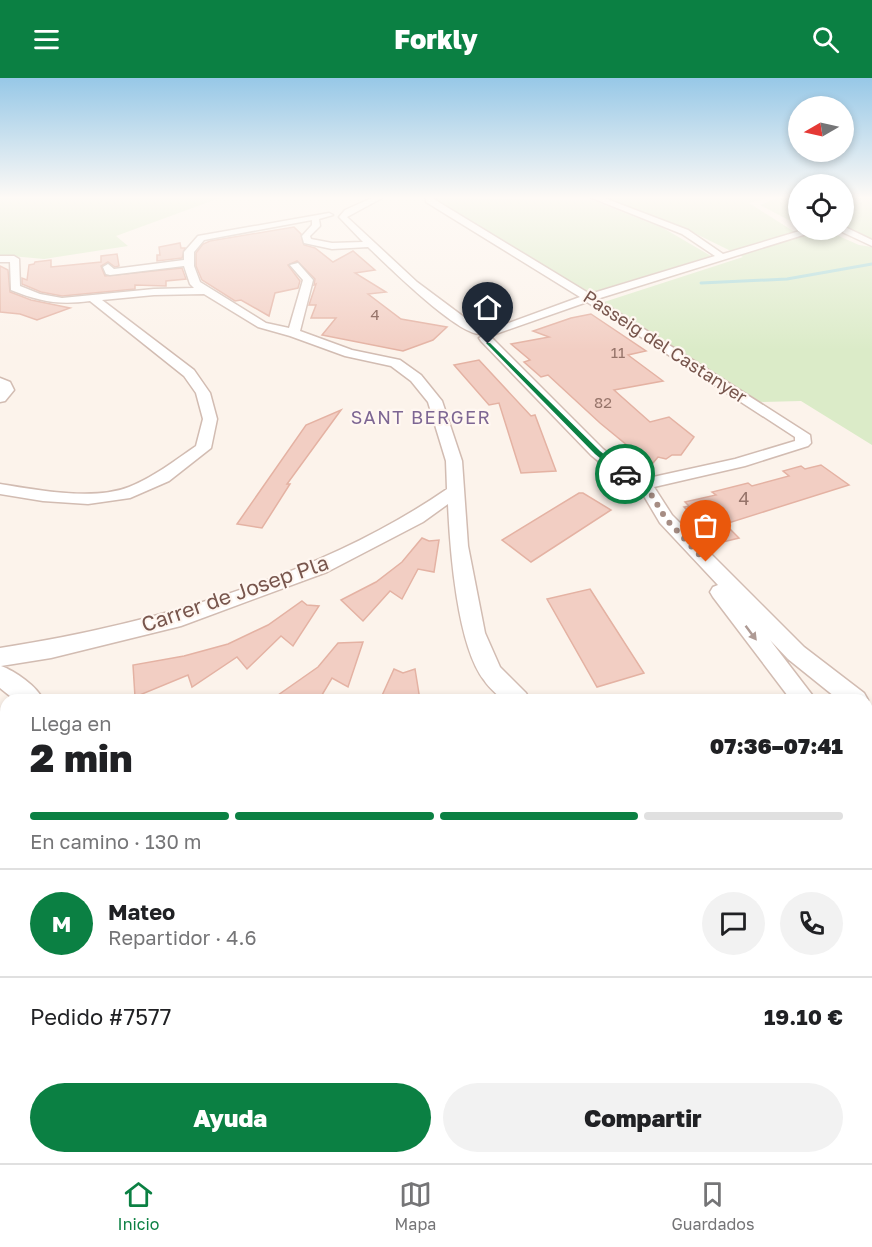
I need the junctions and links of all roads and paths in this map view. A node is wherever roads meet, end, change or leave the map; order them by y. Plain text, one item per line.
1 (191, 249) edge
2 (375, 249) edge
3 (510, 249) edge
4 (710, 249) edge
5 (750, 249) edge
6 (723, 257) junction
7 (0, 259) edge
8 (189, 261) junction
9 (295, 265) dead end
10 (108, 267) dead end
11 (207, 291) junction
12 (588, 298) junction
13 (94, 299) junction
14 (294, 333) junction
15 (484, 335) junction
16 (0, 382) edge
17 (0, 398) edge
18 (650, 487) junction
19 (0, 489) edge
20 (455, 491) junction
21 (666, 519) junction
22 (0, 657) edge
23 (0, 675) edge
24 (24, 694) edge
25 (512, 694) edge
26 (799, 694) edge
27 (848, 694) edge

1 - 8 street
2 - 15 street
3 - 12 street, Passeig del Castanyer
4 - 6 street
5 - 6 street
6 - 12 street
7 - 13 street
8 - 10 street
8 - 11 street
9 - 14 street
11 - 13 street
11 - 14 street
12 - 15 street
12 - 18 street, Passeig del Castanyer
13 - 19 street
14 - 20 street
15 - 18 street
16 - 17 street
18 - 21 street
20 - 22 street, Carrer de Josep Pla
20 - 25 street
21 -> 26 street
21 - 27 street
23 - 24 street

